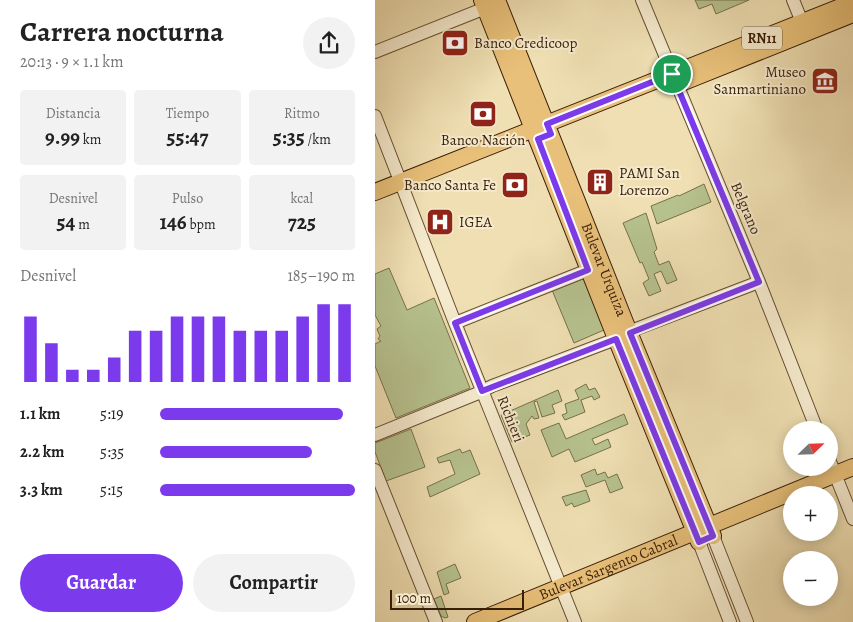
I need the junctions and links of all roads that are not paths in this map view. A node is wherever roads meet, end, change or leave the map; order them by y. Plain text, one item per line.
1 (642, 0) edge
2 (793, 0) edge
3 (494, 2) edge
4 (853, 2) edge
5 (853, 14) edge
6 (802, 22) junction
7 (375, 52) edge
8 (674, 79) junction
9 (375, 116) edge
10 (543, 132) junction
11 (402, 187) junction
12 (375, 192) edge
13 (375, 204) edge
14 (588, 270) junction
15 (759, 282) junction
16 (455, 323) junction
17 (623, 336) junction
18 (482, 391) junction
19 (813, 421) edge
20 (375, 435) edge
21 (853, 467) edge
22 (375, 470) edge
23 (842, 479) edge
24 (829, 486) edge
25 (783, 507) edge
26 (853, 519) edge
27 (704, 534) junction
28 (564, 592) junction
29 (436, 622) edge
30 (475, 622) edge
31 (503, 622) edge
32 (575, 622) edge
33 (730, 622) edge
34 (747, 622) edge

1 - 8 street, Belgrano
2 - 6 street
3 - 7 street
3 - 10 main road, Bulevar Urquiza
4 - 6 main road, RN11
5 - 8 main road, RN11
6 - 8 main road, RN11
8 - 10 main road, RN11
8 - 15 street, Belgrano
9 - 11 street, Richieri
10 - 11 main road, RN11
10 - 14 main road, Bulevar Urquiza
10 - 17 main road, Bulevar Urquiza
11 - 12 main road, RN11
11 - 13 main road, RN11
11 - 16 street, Richieri
14 - 16 street
14 - 17 main road, Bulevar Urquiza
15 - 17 street
15 - 19 street, Belgrano
16 - 18 street, Richieri
17 - 18 street
17 - 27 main road, Bulevar Urquiza
18 - 20 street
18 - 28 street, Richieri
21 - 23 main road, Bulevar Sargento Cabral
22 - 29 street
23 - 24 main road, Bulevar Sargento Cabral
23 - 26 street
23 - 27 main road, Bulevar Sargento Cabral
25 - 27 main road, Bulevar Sargento Cabral
27 - 28 main road, Bulevar Sargento Cabral
27 - 33 street, Bulevar Urquiza
27 - 34 street, Bulevar Urquiza
28 - 30 main road, Bulevar Sargento Cabral
28 - 31 main road, Bulevar Sargento Cabral
28 - 32 street, Richieri

